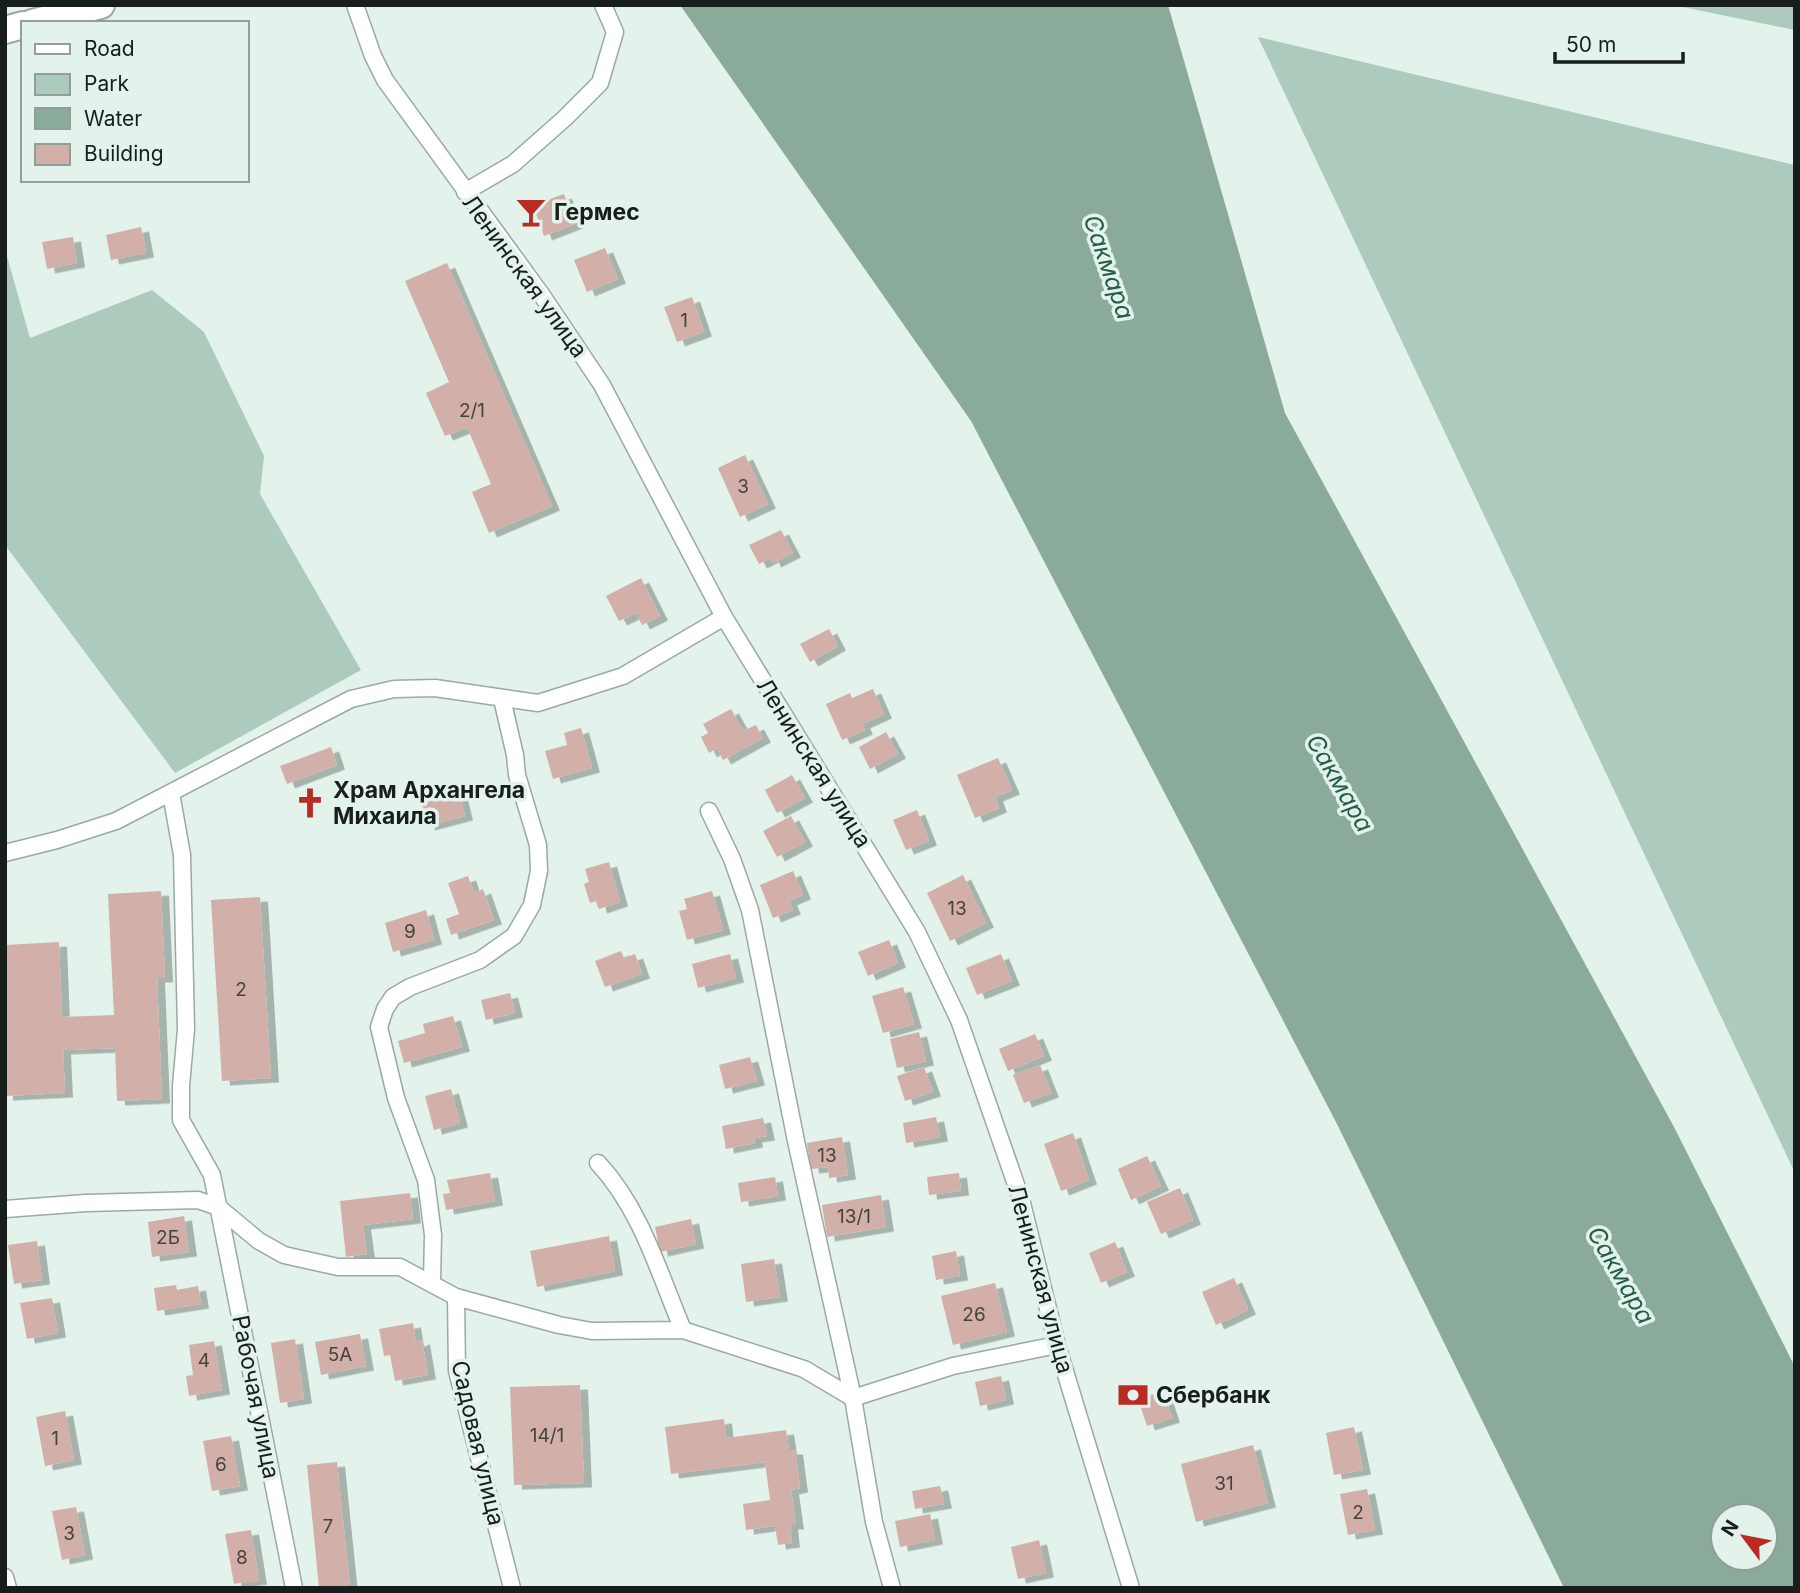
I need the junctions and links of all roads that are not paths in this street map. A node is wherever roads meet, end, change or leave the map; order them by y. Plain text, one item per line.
1 (101, 5) edge
2 (355, 5) edge
3 (603, 5) edge
4 (40, 21) edge
5 (465, 191) junction
6 (724, 617) junction
7 (502, 699) junction
8 (171, 793) junction
9 (709, 811) dead end
10 (5, 853) edge
11 (598, 1163) dead end
12 (218, 1207) junction
13 (5, 1209) edge
14 (432, 1282) junction
15 (456, 1297) junction
16 (683, 1330) junction
17 (1057, 1345) junction
18 (853, 1398) junction
19 (5, 1577) edge
20 (8, 1588) edge
21 (294, 1588) edge
22 (512, 1588) edge
23 (892, 1588) edge
24 (1131, 1588) edge

1 - 4 highway
2 - 5 street, Ленинская улица
3 - 5 street
5 - 6 street, Ленинская улица
6 - 7 street
6 - 17 street, Ленинская улица
7 - 8 street
7 - 14 street
8 - 10 street
8 - 12 street, Рабочая улица
9 - 18 street
11 - 16 street
12 - 13 street
12 - 14 street
12 - 21 street, Рабочая улица
14 - 15 street
15 - 16 street
15 - 22 street, Садовая улица
16 - 18 street
17 - 18 street
17 - 24 street, Ленинская улица
18 - 23 street
19 - 20 street

